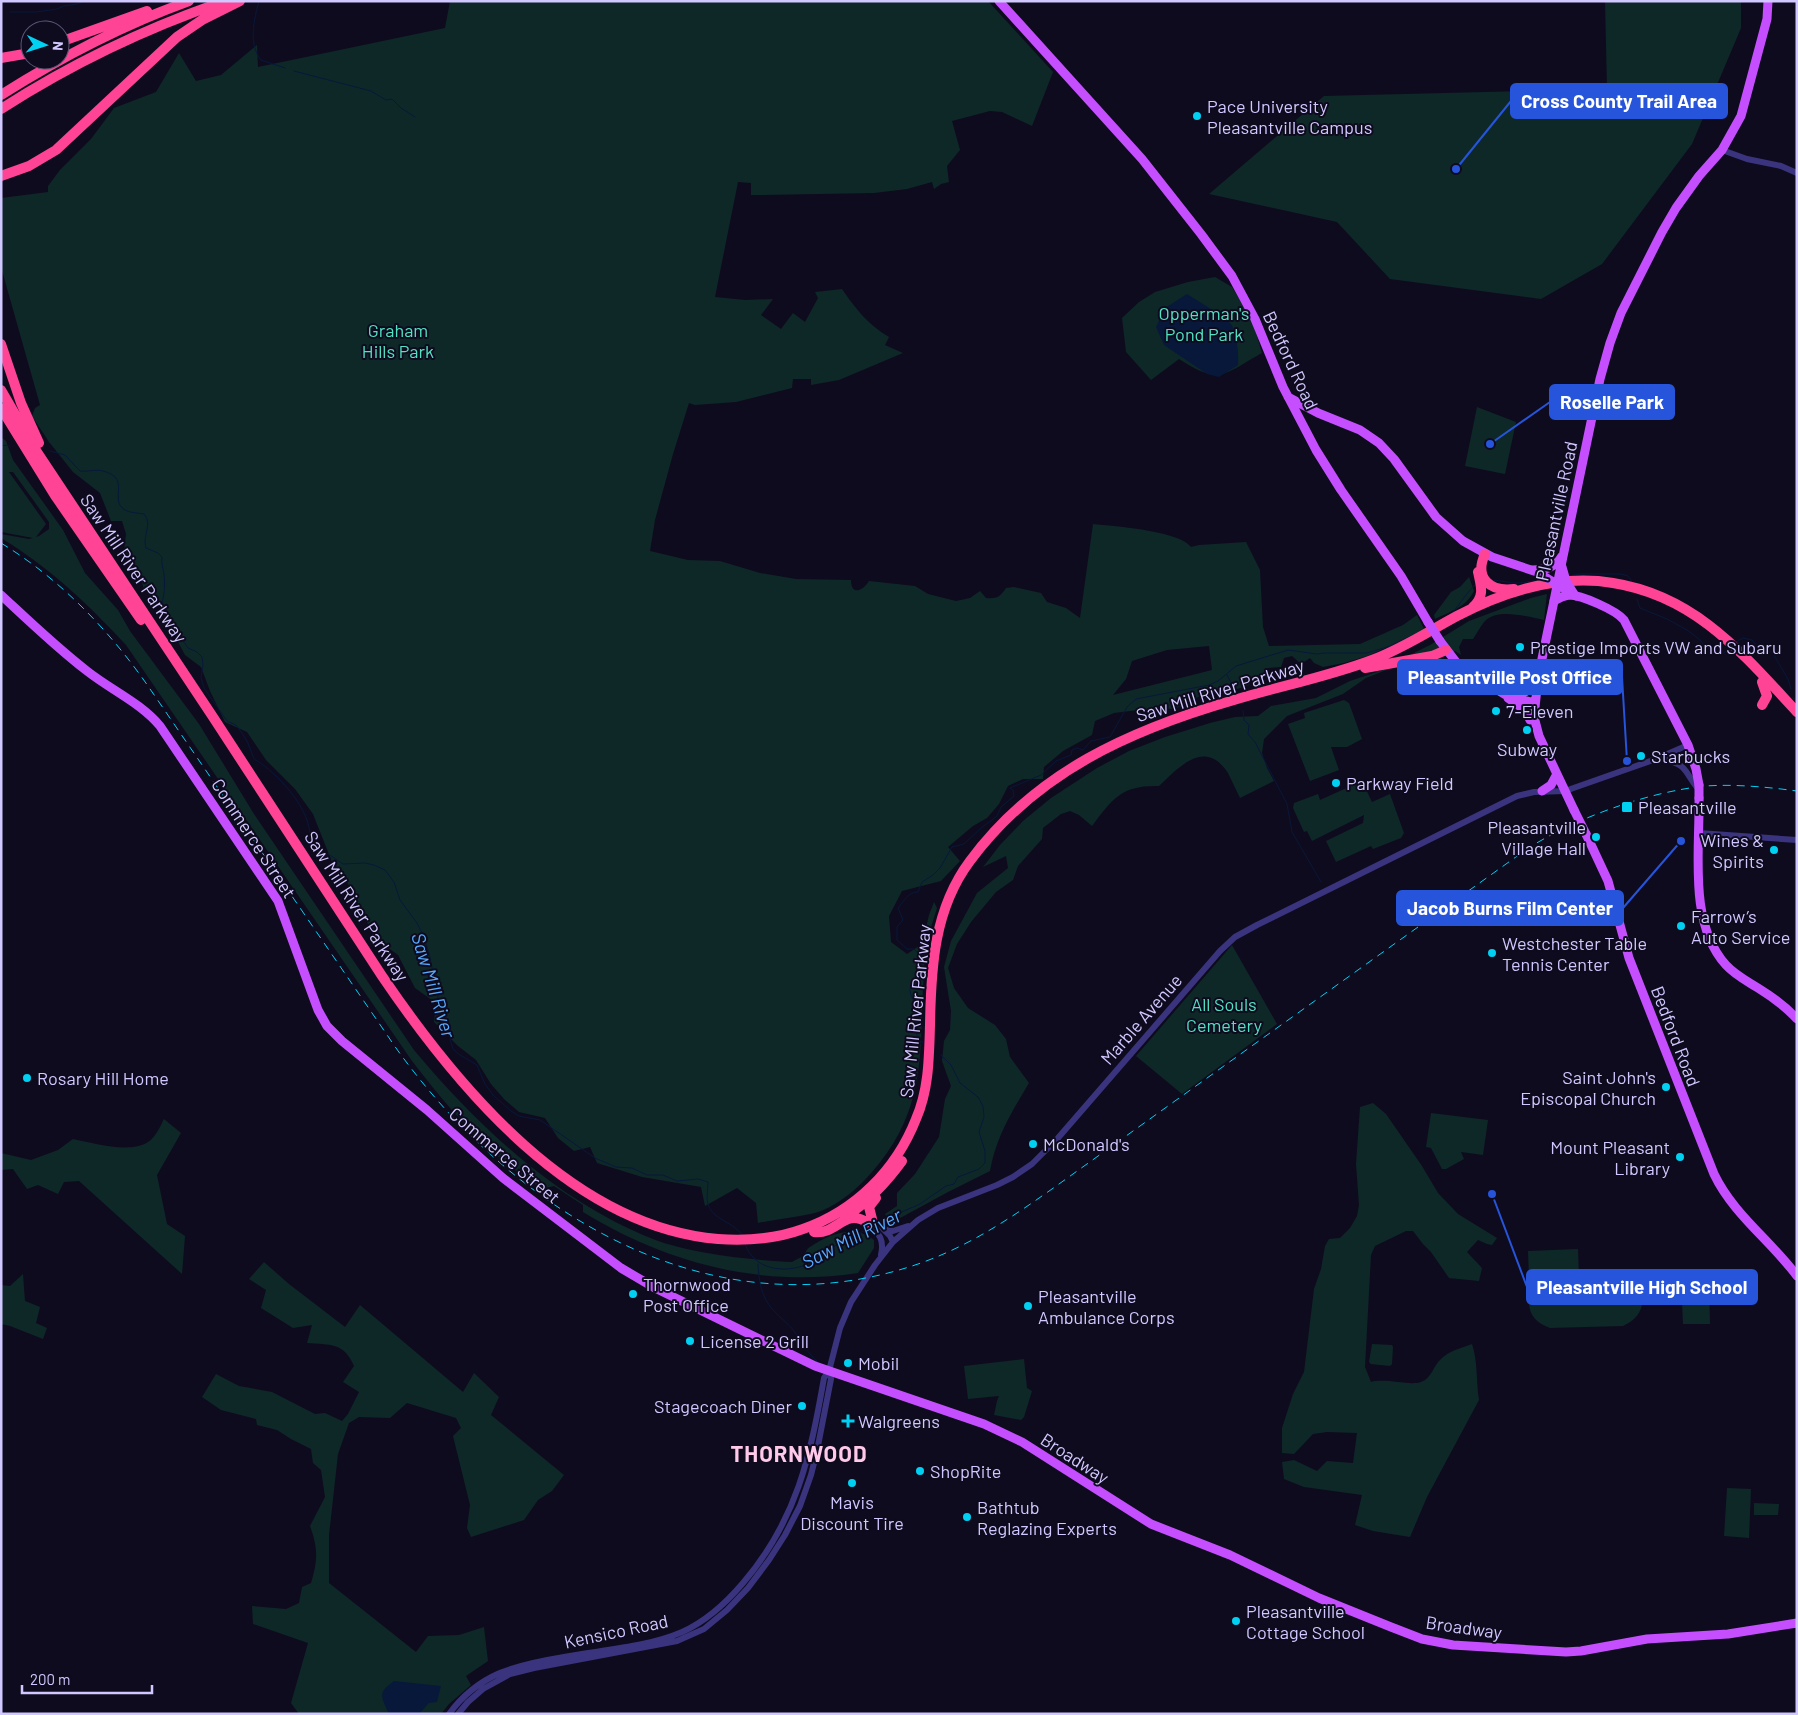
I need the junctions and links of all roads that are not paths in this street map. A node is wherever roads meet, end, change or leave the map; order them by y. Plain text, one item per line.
1 (179, 1) edge
2 (189, 1) edge
3 (225, 1) edge
4 (240, 1) edge
5 (999, 1) edge
6 (1768, 1) edge
7 (70, 39) edge
8 (20, 55) edge
9 (1, 58) edge
10 (1, 95) edge
11 (1, 109) edge
12 (1722, 150) junction
13 (1797, 173) edge
14 (1, 176) edge
15 (1, 344) edge
16 (1, 390) edge
17 (1288, 396) junction
18 (1, 409) edge
19 (57, 482) junction
20 (1483, 553) junction
21 (1559, 565) junction
22 (1536, 570) junction
23 (1557, 584) junction
24 (1532, 587) junction
25 (1, 595) edge
26 (1576, 596) junction
27 (1554, 601) junction
28 (1465, 612) junction
29 (1727, 642) junction
30 (1443, 646) junction
31 (1736, 650) junction
32 (1362, 668) junction
33 (1536, 682) junction
34 (1762, 682) junction
35 (1507, 696) junction
36 (1533, 702) junction
37 (1762, 705) dead end
38 (1797, 712) edge
39 (1530, 720) junction
40 (1797, 720) edge
41 (1538, 732) junction
42 (1688, 745) junction
43 (1660, 758) junction
44 (1557, 774) junction
45 (1542, 791) junction
46 (1565, 791) junction
47 (1699, 791) junction
48 (1700, 833) junction
49 (1797, 840) edge
50 (1797, 1019) edge
51 (904, 1158) junction
52 (857, 1204) junction
53 (913, 1224) junction
54 (874, 1225) junction
55 (814, 1232) junction
56 (750, 1241) junction
57 (736, 1242) junction
58 (893, 1242) junction
59 (881, 1256) junction
60 (1797, 1276) edge
61 (829, 1371) junction
62 (1797, 1623) edge
63 (449, 1714) edge
64 (458, 1714) edge

1 - 7 highway
2 - 10 highway
3 - 11 highway
4 - 14 highway
5 - 17 main road, Bedford Road
6 - 12 main road, Pleasantville Road
8 - 9 highway
12 - 13 street
12 - 21 main road, Pleasantville Road
15 - 19 highway
16 - 19 highway, Saw Mill River Parkway
17 - 20 main road
17 - 30 main road, Bedford Road, bridge
18 - 57 highway, Saw Mill River Parkway
19 - 57 highway, Saw Mill River Parkway
20 - 22 main road
20 - 24 highway
20 - 28 highway
21 - 22 main road
21 - 23 main road, Pleasantville Road, bridge
21 - 26 main road, bridge
22 - 23 main road, bridge
23 - 26 main road, bridge
23 - 27 main road, Pleasantville Road, bridge
24 - 28 highway, Saw Mill River Parkway
24 - 29 highway, Saw Mill River Parkway
25 - 61 main road, Commerce Street
26 - 27 main road, bridge
26 - 42 main road
27 - 33 main road, Pleasantville Road
28 - 52 highway, Saw Mill River Parkway
29 - 31 highway, Saw Mill River Parkway
29 - 32 highway, Saw Mill River Parkway
30 - 32 highway
30 - 35 main road, Bedford Road
31 - 34 highway, Saw Mill River Parkway
31 - 38 highway, Saw Mill River Parkway
32 - 51 highway, Saw Mill River Parkway
33 - 35 main road
33 - 36 main road, Pleasantville Road
34 - 37 highway
34 - 40 highway, Saw Mill River Parkway
35 - 36 main road, Bedford Road
35 - 39 main road, Bedford Road
36 - 39 main road
36 - 41 main road, Bedford Road
39 - 41 main road, Bedford Road
41 - 44 main road, Bedford Road
42 - 43 street, Marble Avenue
42 - 47 main road
43 - 46 street, Marble Avenue
43 - 47 street
44 - 45 main road
44 - 46 main road, Bedford Road
45 - 46 street, Marble Avenue
45 - 53 street, Marble Avenue
46 - 60 main road, Bedford Road, bridge
47 - 48 main road
48 - 49 street
48 - 50 main road
51 - 52 highway, Saw Mill River Parkway
51 - 54 highway
52 - 54 street
52 - 55 highway, Saw Mill River Parkway
52 - 56 highway, Saw Mill River Parkway
53 - 54 street
53 - 58 street, Marble Avenue
54 - 55 highway
54 - 58 street
54 - 59 street
55 - 56 highway, Saw Mill River Parkway
56 - 57 highway, Saw Mill River Parkway
58 - 59 street, Marble Avenue
59 - 61 street, Marble Avenue
61 - 62 main road, Broadway
61 - 63 street, Kensico Road
61 - 64 street, Kensico Road

